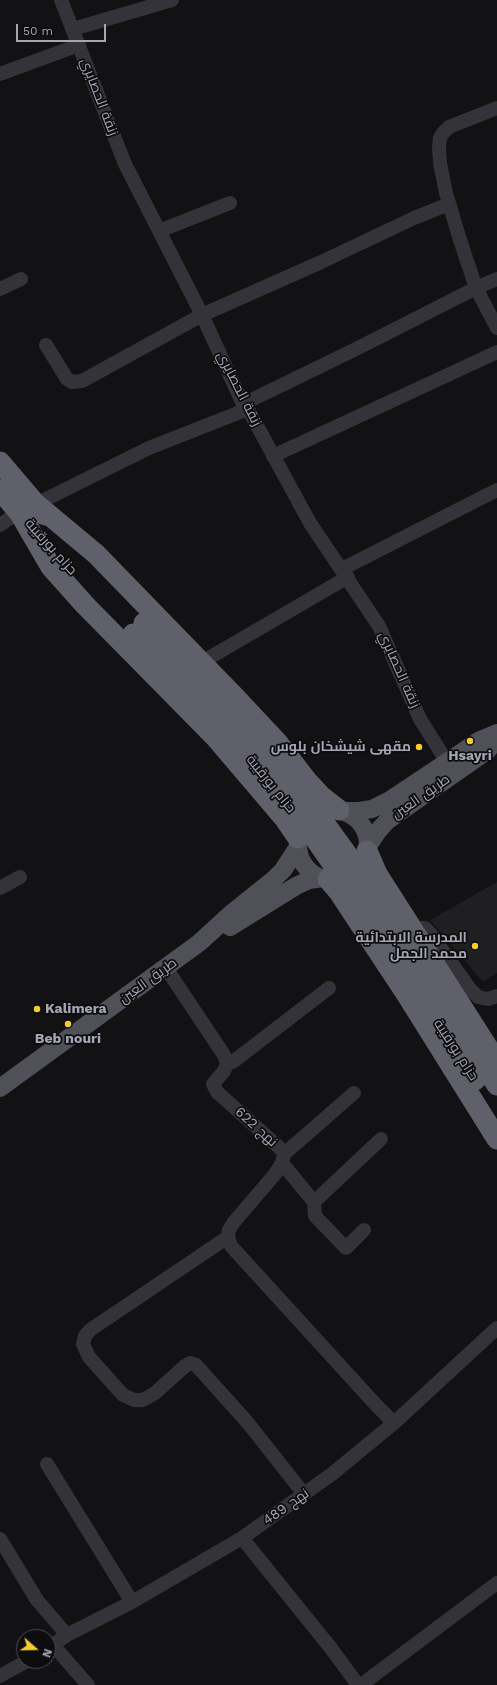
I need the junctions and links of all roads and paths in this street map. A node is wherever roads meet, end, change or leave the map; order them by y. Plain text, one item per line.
1 (61, 0) edge
2 (172, 0) edge
3 (73, 29) junction
4 (79, 45) junction
5 (0, 74) edge
6 (497, 108) edge
7 (230, 203) dead end
8 (449, 204) junction
9 (159, 231) junction
10 (497, 279) edge
11 (21, 280) dead end
12 (476, 288) junction
13 (0, 289) edge
14 (202, 315) junction
15 (497, 328) edge
16 (46, 345) dead end
17 (497, 352) edge
18 (246, 406) junction
19 (273, 456) junction
20 (0, 462) edge
21 (0, 490) edge
22 (497, 490) edge
23 (27, 508) junction
24 (0, 525) edge
25 (345, 573) junction
26 (202, 662) junction
27 (497, 733) edge
28 (497, 738) edge
29 (447, 762) junction
30 (342, 811) junction
31 (298, 843) junction
32 (367, 849) junction
33 (20, 877) dead end
34 (325, 879) junction
35 (0, 888) edge
36 (414, 931) junction
37 (199, 943) junction
38 (166, 968) junction
39 (329, 988) dead end
40 (497, 996) edge
41 (227, 1064) junction
42 (489, 1075) edge
43 (1, 1087) edge
44 (354, 1093) dead end
45 (497, 1114) edge
46 (380, 1139) dead end
47 (497, 1139) edge
48 (283, 1158) junction
49 (314, 1202) junction
50 (364, 1230) dead end
51 (228, 1237) junction
52 (497, 1328) edge
53 (394, 1423) junction
54 (47, 1464) dead end
55 (304, 1494) junction
56 (242, 1538) junction
57 (0, 1539) edge
58 (497, 1583) edge
59 (132, 1602) junction
60 (67, 1635) junction
61 (56, 1643) edge
62 (56, 1652) edge
63 (16, 1667) edge
64 (0, 1676) edge
65 (88, 1685) edge
66 (358, 1685) edge
67 (361, 1685) edge

1 - 3 street, زنقة الحصايري
2 - 3 street
3 - 4 street, زنقة الحصايري
4 - 5 street
4 - 9 street, زنقة الحصايري
6 - 8 street
7 - 9 street
8 - 12 street
8 - 14 street
9 - 14 street, زنقة الحصايري
10 - 12 street
11 - 13 street
12 - 15 street
12 - 18 street
14 - 16 street
14 - 18 street, زنقة الحصايري
17 - 19 street
18 - 19 street, زنقة الحصايري
18 - 23 street
19 - 25 street, زنقة الحصايري
20 - 23 highway, حزام بورقيبة
21 - 23 highway, حزام بورقيبة
22 - 25 street
23 - 24 street
23 - 26 highway
23 - 31 highway
23 - 42 highway, حزام بورقيبة, bridge
25 - 26 street
25 - 29 street, زنقة الحصايري
26 - 30 highway
27 - 29 main road, طريق العين
28 - 32 main road, طريق العين
29 - 30 main road, طريق العين
30 - 31 main road
30 - 32 main road
31 - 34 main road
31 - 37 main road, طريق العين
32 - 34 main road
32 - 36 highway
33 - 35 street
34 - 37 main road, طريق العين
34 - 47 highway
36 - 40 street
36 - 42 highway
37 - 38 main road, طريق العين
38 - 41 street
38 - 43 main road, طريق العين
39 - 41 street, نهج 622
41 - 48 street, نهج 622
42 - 45 highway, حزام بورقيبة
44 - 48 street
46 - 49 street
48 - 49 street, نهج 622
48 - 51 street
49 - 50 street, نهج 622
51 - 53 street
51 - 55 street
52 - 53 street, نهج 489
53 - 55 street, نهج 489
54 - 59 street
55 - 56 street, نهج 489
56 - 59 street, نهج 489
56 - 66 street
57 - 60 street
58 - 67 street
59 - 60 street, نهج 489
60 - 61 street, نهج 489
62 - 65 street
63 - 64 street

